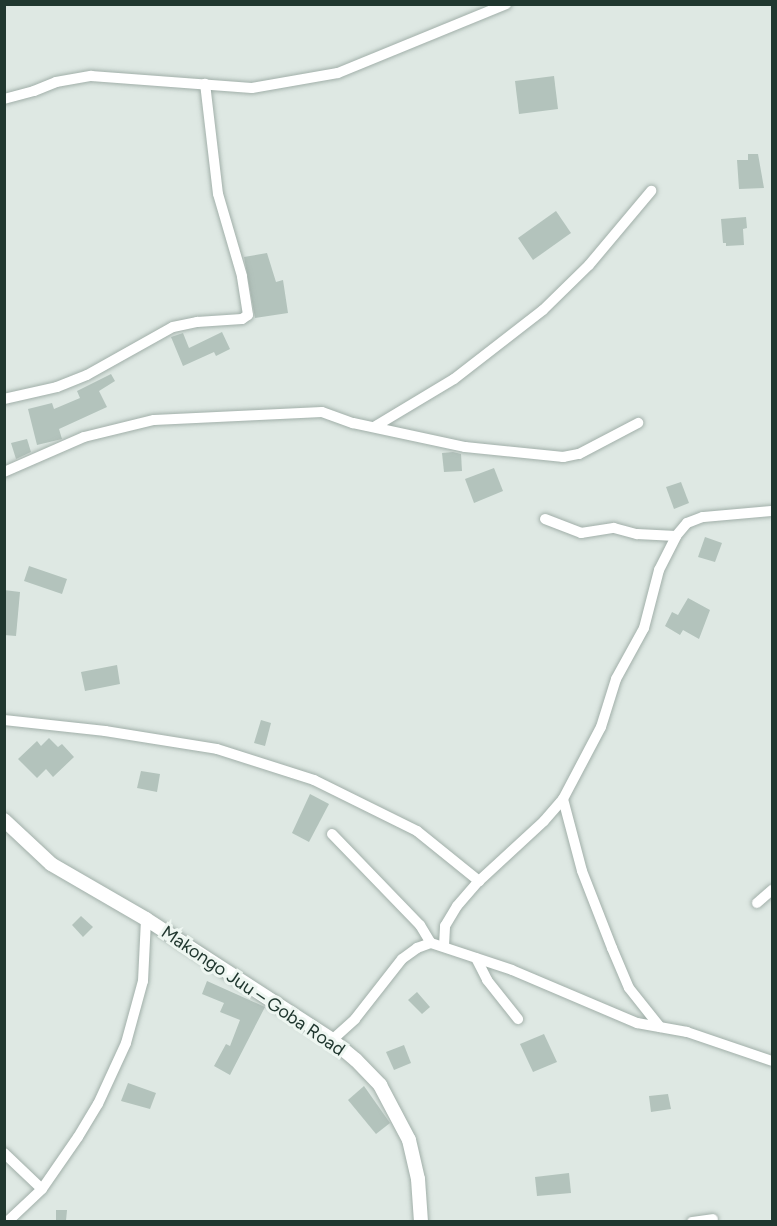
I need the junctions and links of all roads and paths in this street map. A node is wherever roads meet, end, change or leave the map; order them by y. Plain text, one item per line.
1 (506, 4) edge
2 (206, 84) junction
3 (4, 99) edge
4 (651, 190) dead end
5 (4, 399) edge
6 (638, 423) dead end
7 (374, 427) junction
8 (4, 472) edge
9 (772, 511) edge
10 (545, 519) dead end
11 (676, 536) junction
12 (4, 720) edge
13 (563, 799) junction
14 (4, 820) edge
15 (332, 834) dead end
16 (479, 880) junction
17 (772, 890) edge
18 (757, 903) dead end
19 (146, 919) junction
20 (431, 943) junction
21 (444, 946) junction
22 (476, 958) junction
23 (518, 1019) dead end
24 (660, 1027) junction
25 (332, 1040) junction
26 (772, 1061) edge
27 (4, 1153) edge
28 (42, 1189) junction
29 (713, 1219) dead end
30 (7, 1221) edge
31 (421, 1221) edge
32 (692, 1221) edge

1 - 2 street
2 - 3 street
2 - 5 street
4 - 7 street
6 - 7 street
7 - 8 street
9 - 11 street
10 - 11 street
11 - 13 street
12 - 16 street
13 - 16 street
13 - 24 street
14 - 19 street, Makongo Juu – Goba Road
15 - 20 street
16 - 21 street
17 - 18 street
19 - 25 street, Makongo Juu – Goba Road
19 - 28 street
20 - 21 street
20 - 25 street
21 - 22 street
22 - 23 street
22 - 24 street
24 - 26 street
25 - 31 street, Makongo Juu – Goba Road
27 - 28 street
28 - 30 street
29 - 32 street

